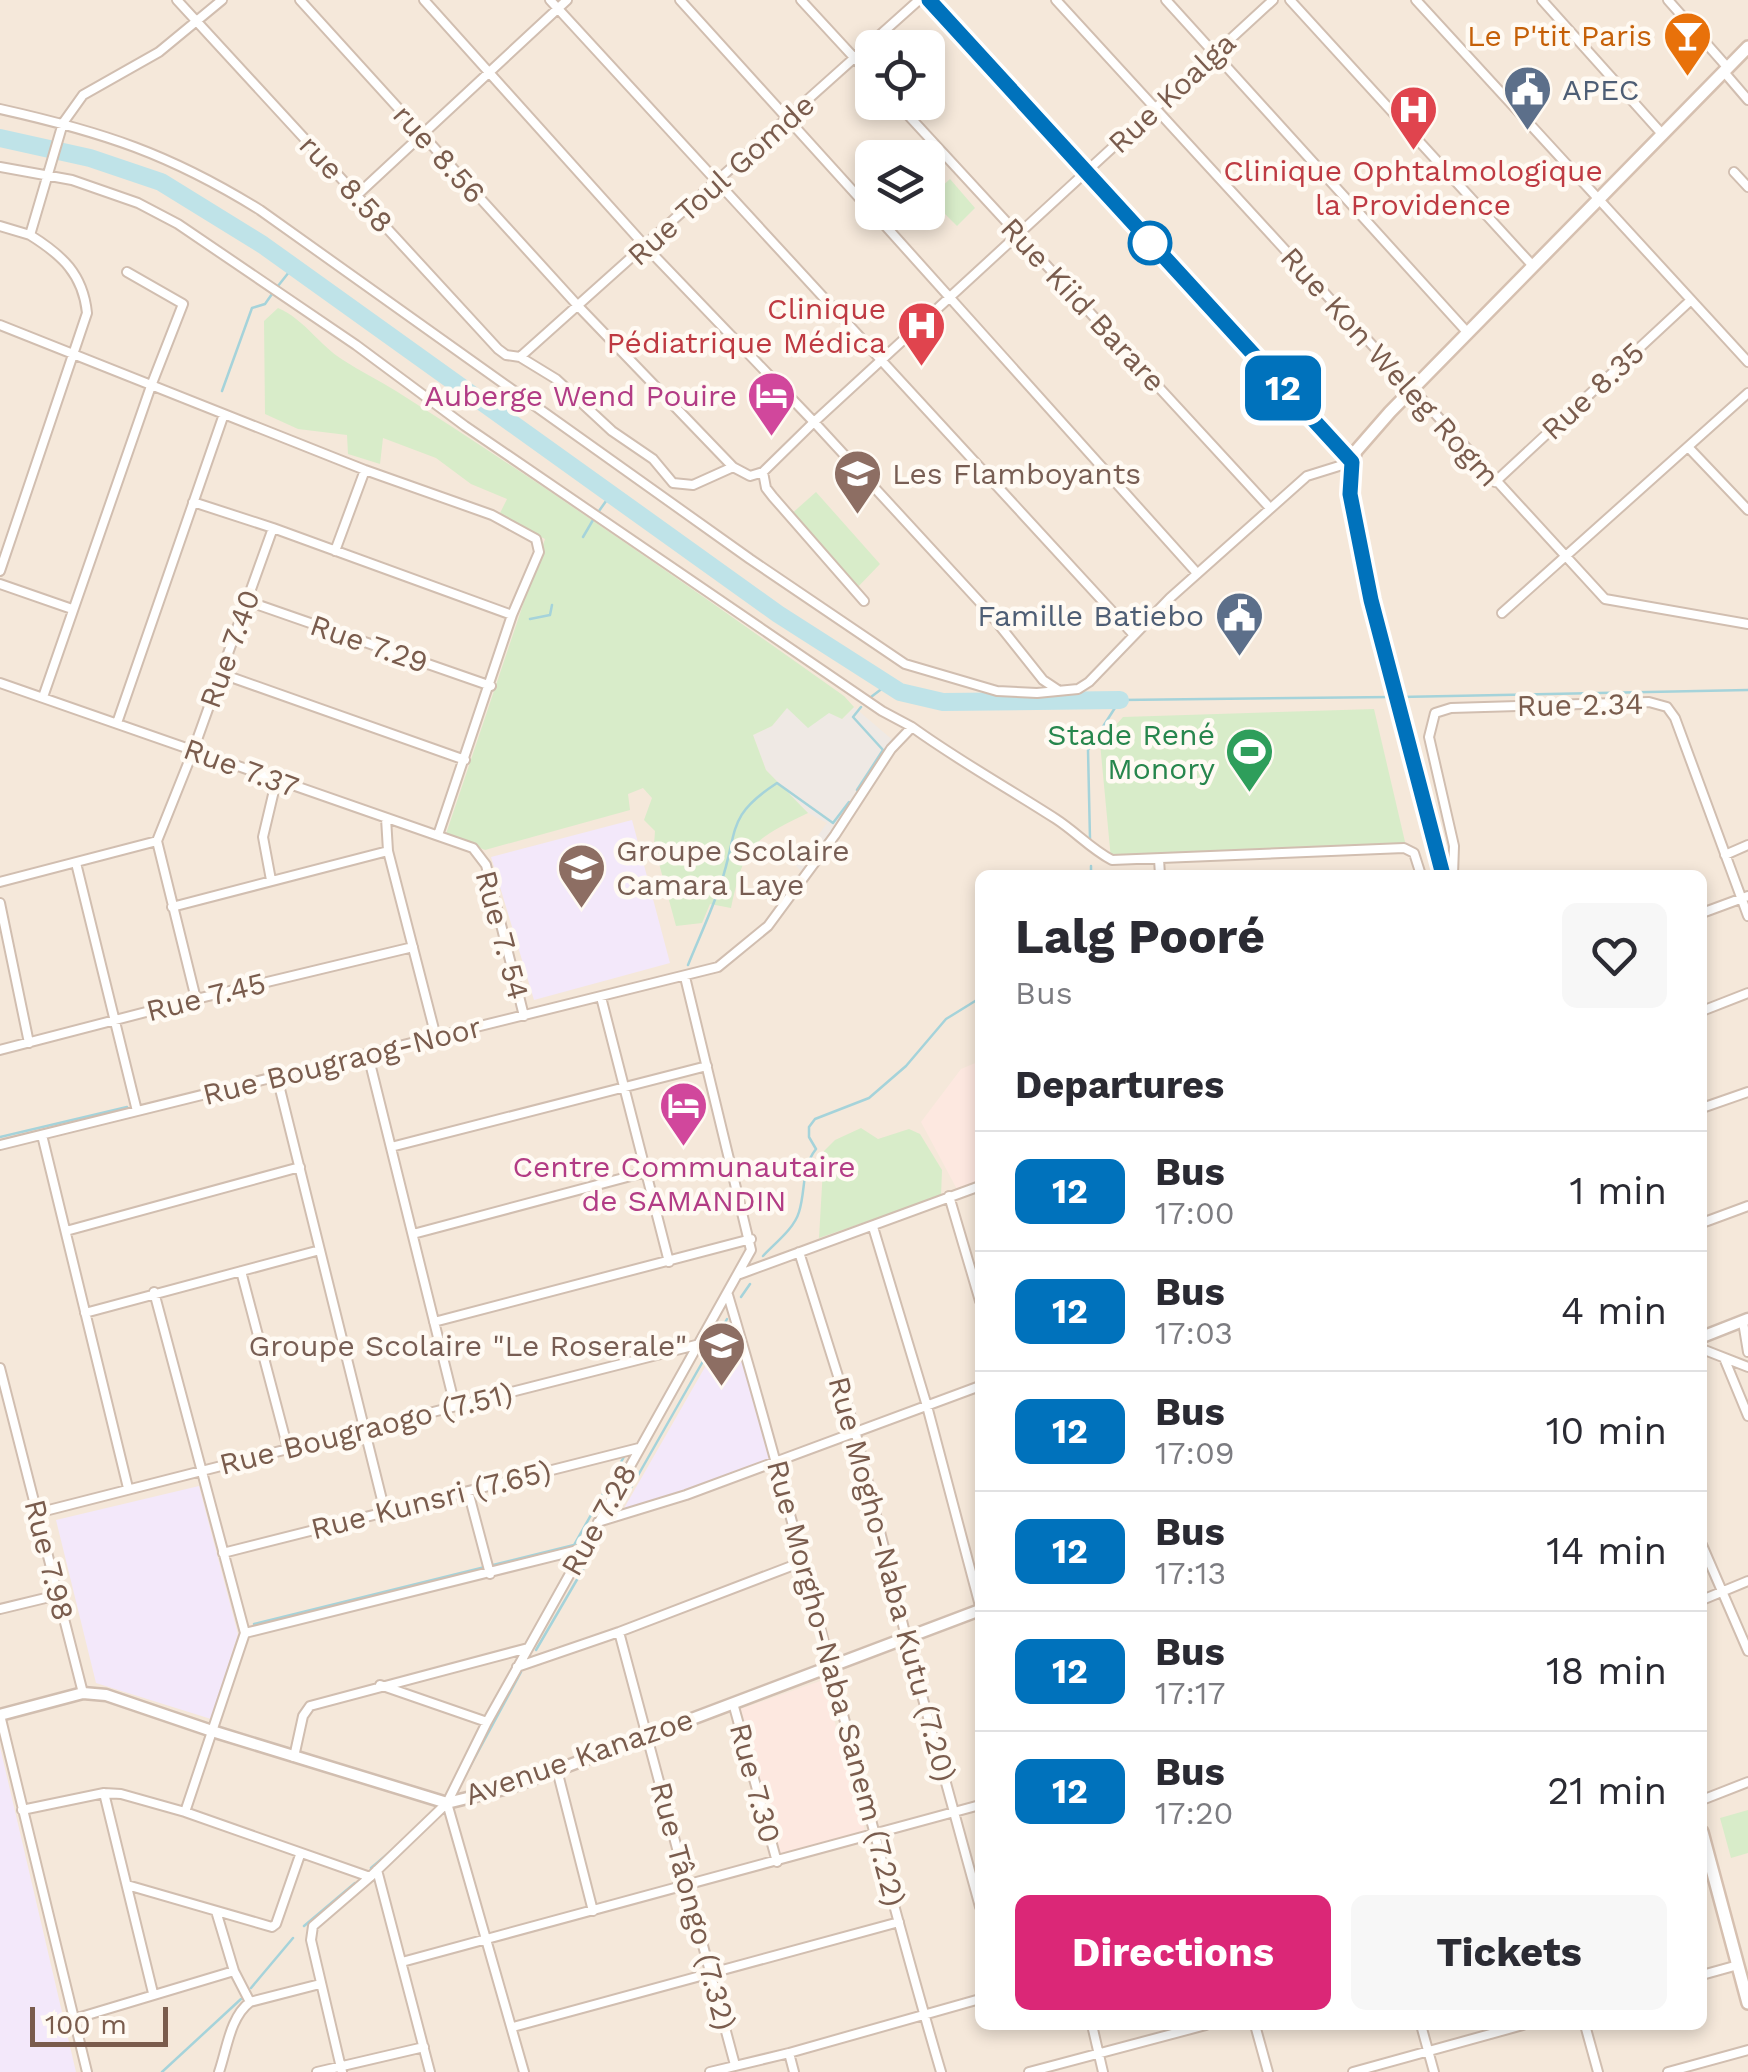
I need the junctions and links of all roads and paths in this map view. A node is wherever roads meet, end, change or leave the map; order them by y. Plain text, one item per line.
1 (178, 0) edge
2 (222, 0) edge
3 (300, 0) edge
4 (424, 0) edge
5 (550, 0) edge
6 (566, 0) edge
7 (680, 0) edge
8 (802, 0) edge
9 (920, 0) edge
10 (929, 0) edge
11 (1056, 0) edge
12 (1166, 0) edge
13 (1273, 0) edge
14 (1290, 0) edge
15 (1416, 0) edge
16 (1542, 0) edge
17 (1668, 0) edge
18 (558, 8) junction
19 (198, 21) junction
20 (886, 30) edge
21 (1748, 47) edge
22 (1214, 53) junction
23 (855, 58) joint
24 (1726, 70) junction
25 (489, 73) junction
26 (1748, 100) edge
27 (0, 108) edge
28 (1154, 111) junction
29 (788, 120) junction
30 (913, 120) edge
31 (63, 123) junction
32 (422, 135) junction
33 (1663, 135) junction
34 (0, 167) edge
35 (1734, 172) dead end
36 (1087, 173) junction
37 (48, 177) junction
38 (718, 182) junction
39 (1748, 187) edge
40 (855, 193) edge
41 (356, 196) junction
42 (1598, 200) junction
43 (0, 226) edge
44 (890, 230) edge
45 (1018, 234) junction
46 (30, 235) junction
47 (646, 247) junction
48 (1533, 266) junction
49 (126, 272) dead end
50 (952, 298) junction
51 (1691, 300) junction
52 (579, 307) junction
53 (0, 326) edge
54 (1467, 332) junction
55 (74, 354) junction
56 (520, 356) junction
57 (882, 360) junction
58 (1748, 362) edge
59 (151, 386) junction
60 (1412, 389) junction
61 (1748, 393) edge
62 (224, 414) junction
63 (814, 422) junction
64 (1689, 448) junction
65 (1352, 462) junction
66 (733, 467) junction
67 (365, 470) junction
68 (763, 472) junction
69 (1495, 482) junction
70 (192, 502) junction
71 (1270, 508) junction
72 (1748, 510) edge
73 (273, 528) junction
74 (334, 551) junction
75 (1566, 558) junction
76 (0, 571) edge
77 (1196, 572) junction
78 (0, 584) edge
79 (247, 601) junction
80 (864, 601) dead end
81 (72, 609) junction
82 (1502, 613) dead end
83 (512, 615) junction
84 (1748, 624) edge
85 (1133, 634) junction
86 (222, 674) junction
87 (0, 684) edge
88 (491, 686) junction
89 (1058, 690) junction
90 (42, 696) junction
91 (117, 723) junction
92 (912, 727) junction
93 (193, 751) junction
94 (465, 760) junction
95 (276, 782) junction
96 (386, 818) junction
97 (438, 836) junction
98 (157, 841) junction
99 (1748, 845) edge
100 (388, 852) junction
101 (480, 854) joint
102 (1726, 855) junction
103 (1159, 859) junction
104 (76, 862) junction
105 (1160, 870) edge
106 (1419, 870) edge
107 (1442, 870) edge
108 (1453, 870) edge
109 (271, 880) junction
110 (0, 882) edge
111 (1745, 897) edge
112 (0, 902) edge
113 (172, 906) junction
114 (1707, 911) edge
115 (1748, 916) edge
116 (413, 947) junction
117 (12, 968) junction
118 (0, 969) edge
119 (684, 977) junction
120 (1748, 993) edge
121 (601, 997) junction
122 (196, 998) junction
123 (1707, 1008) edge
124 (524, 1016) junction
125 (115, 1020) junction
126 (436, 1037) junction
127 (29, 1043) junction
128 (0, 1050) edge
129 (368, 1055) junction
130 (708, 1066) junction
131 (278, 1077) junction
132 (624, 1088) junction
133 (1748, 1092) edge
134 (1707, 1106) edge
135 (137, 1112) junction
136 (42, 1135) junction
137 (0, 1146) edge
138 (391, 1147) junction
139 (300, 1167) junction
140 (646, 1172) junction
141 (975, 1188) edge
142 (949, 1196) junction
143 (1748, 1206) edge
144 (1707, 1221) edge
145 (873, 1228) junction
146 (66, 1230) junction
147 (412, 1234) junction
148 (752, 1239) junction
149 (320, 1250) junction
150 (799, 1252) junction
151 (669, 1262) junction
152 (241, 1270) junction
153 (740, 1274) junction
154 (975, 1285) edge
155 (154, 1292) junction
156 (728, 1295) junction
157 (85, 1312) junction
158 (1745, 1320) edge
159 (434, 1322) junction
160 (1707, 1335) edge
161 (696, 1345) junction
162 (1707, 1351) edge
163 (1748, 1352) edge
164 (1724, 1358) junction
165 (1748, 1367) edge
166 (0, 1368) edge
167 (975, 1388) edge
168 (455, 1406) junction
169 (927, 1406) junction
170 (1748, 1416) edge
171 (365, 1430) junction
172 (855, 1430) junction
173 (638, 1448) junction
174 (288, 1449) junction
175 (778, 1461) junction
176 (202, 1471) junction
177 (128, 1488) junction
178 (468, 1491) junction
179 (386, 1512) junction
180 (37, 1513) junction
181 (598, 1522) junction
182 (582, 1550) junction
183 (224, 1553) junction
184 (1707, 1557) edge
185 (802, 1562) junction
186 (490, 1574) junction
187 (1748, 1580) edge
188 (975, 1589) edge
189 (1722, 1592) junction
190 (58, 1595) junction
191 (1707, 1598) edge
192 (0, 1609) edge
193 (975, 1610) edge
194 (620, 1632) junction
195 (245, 1633) junction
196 (906, 1637) junction
197 (528, 1648) junction
198 (1748, 1651) edge
199 (830, 1665) junction
200 (517, 1667) junction
201 (380, 1686) junction
202 (82, 1692) junction
203 (733, 1704) junction
204 (0, 1715) edge
205 (486, 1722) junction
206 (212, 1732) junction
207 (647, 1736) junction
208 (294, 1757) junction
209 (557, 1770) junction
210 (1748, 1782) edge
211 (104, 1793) junction
212 (1707, 1798) edge
213 (447, 1803) junction
214 (975, 1807) edge
215 (22, 1810) junction
216 (185, 1812) junction
217 (955, 1812) junction
218 (875, 1834) junction
219 (1707, 1850) edge
220 (300, 1855) junction
221 (777, 1862) junction
222 (374, 1874) junction
223 (126, 1885) junction
224 (1717, 1885) junction
225 (687, 1886) junction
226 (975, 1888) edge
227 (1707, 1888) edge
228 (216, 1911) junction
229 (593, 1911) junction
230 (898, 1922) junction
231 (488, 1939) junction
232 (402, 1962) junction
233 (1738, 1965) junction
234 (234, 1971) junction
235 (711, 1974) junction
236 (1707, 1974) edge
237 (320, 1984) junction
238 (153, 1994) junction
239 (975, 2000) edge
240 (250, 2002) junction
241 (1748, 2003) edge
242 (924, 2014) junction
243 (74, 2019) junction
244 (513, 2026) junction
245 (1093, 2030) edge
246 (1187, 2030) edge
247 (1256, 2030) edge
248 (1422, 2030) edge
249 (1504, 2030) edge
250 (1586, 2030) edge
251 (424, 2047) junction
252 (1748, 2050) edge
253 (1428, 2051) junction
254 (789, 2053) junction
255 (1098, 2054) junction
256 (735, 2065) junction
257 (341, 2069) edge
258 (87, 2072) edge
259 (220, 2072) edge
260 (318, 2072) edge
261 (430, 2072) edge
262 (524, 2072) edge
263 (710, 2072) edge
264 (794, 2072) edge
265 (941, 2072) edge
266 (1030, 2072) edge
267 (1104, 2072) edge
268 (1268, 2072) edge
269 (1354, 2072) edge
270 (1434, 2072) edge
271 (1598, 2072) edge
272 (1668, 2072) edge

1 - 19 street, rue 8.58
2 - 19 street
3 - 32 street, rue 8.56
4 - 25 street
5 - 18 street
6 - 18 street
7 - 29 street
8 - 23 street
9 - 20 street, Rue Toul Gomde
10 - 36 street
11 - 28 street, Rue Kon Weleg Rogm
12 - 22 street
13 - 22 street, Rue Koalga
14 - 48 street
15 - 42 street
16 - 33 street
17 - 24 street
18 - 25 street
18 - 38 street
19 - 31 street
19 - 41 street, rue 8.58
21 - 24 main road
22 - 28 street, Rue Koalga
22 - 54 street
23 - 29 street, Rue Toul Gomde
24 - 26 street
24 - 33 main road
25 - 32 street
25 - 47 street
27 - 31 street
28 - 36 street, Rue Koalga
28 - 60 street, Rue Kon Weleg Rogm
29 - 38 street, Rue Toul Gomde
29 - 40 street
30 - 45 street, Rue Kiid Barare
31 - 37 street
31 - 89 street
32 - 41 street
32 - 52 street, rue 8.56
33 - 42 main road
34 - 37 street
35 - 39 street
36 - 45 street, Rue Koalga
36 - 65 street
37 - 46 street
37 - 92 street
38 - 47 street, Rue Toul Gomde
38 - 57 street
41 - 56 street, rue 8.58
42 - 48 main road
42 - 51 street
43 - 46 street
44 - 50 street
45 - 50 street, Rue Koalga
45 - 71 street, Rue Kiid Barare
46 - 55 street
47 - 52 street, Rue Toul Gomde
47 - 63 street
48 - 54 main road
49 - 59 street
50 - 57 street, Rue Koalga
50 - 77 street
51 - 58 street
51 - 69 street, Rue 8.35
52 - 56 street, Rue Toul Gomde
52 - 66 street, rue 8.56
53 - 55 street
54 - 60 main road
55 - 59 street
55 - 76 street
56 - 66 street, rue 8.58
57 - 63 street, Rue Koalga
57 - 85 street
59 - 62 street
59 - 81 street
60 - 65 main road
60 - 69 street, Rue Kon Weleg Rogm
61 - 64 street
62 - 67 street
62 - 70 street
63 - 68 street, Rue Koalga
63 - 89 street
64 - 72 street
64 - 75 street
65 - 71 street
65 - 107 main road
66 - 68 street
67 - 74 street
67 - 83 street
68 - 80 street
69 - 75 street, Rue Kon Weleg Rogm
70 - 73 street
70 - 91 street
71 - 77 street
73 - 74 street
73 - 79 street, Rue 7.40
74 - 83 street
75 - 82 street
75 - 84 street, Rue Kon Weleg Rogm
77 - 85 street
78 - 81 street
79 - 86 street, Rue 7.40
79 - 88 street, Rue 7.29
81 - 90 street
83 - 88 street
85 - 89 street
86 - 93 street, Rue 7.40
86 - 94 street
87 - 90 street, Rue 7.37
88 - 94 street
90 - 91 street, Rue 7.37
91 - 93 street, Rue 7.37
92 - 103 street
92 - 119 street, Rue Bougraog-Noor
93 - 95 street, Rue 7.37
93 - 98 street, Rue 7.40
94 - 97 street
95 - 96 street, Rue 7.37
95 - 109 street
96 - 97 street, Rue 7.37
96 - 100 street
97 - 101 street, Rue 7.37
98 - 104 street
98 - 113 street
99 - 102 street
100 - 109 street
100 - 116 street
101 - 124 street, Rue 7. 54
102 - 108 street, Rue 2.34
102 - 111 street, Rue 2.34
103 - 105 street
103 - 106 street
104 - 110 street
104 - 125 street
109 - 113 street
111 - 114 street
111 - 115 street, Rue 2.34
112 - 117 street
113 - 122 street
116 - 122 street, Rue 7.45
116 - 126 street
117 - 118 street
117 - 127 street
119 - 121 street, Rue Bougraog-Noor
119 - 130 street
120 - 123 street
121 - 124 street, Rue Bougraog-Noor
121 - 132 street
122 - 125 street, Rue 7.45
124 - 126 street, Rue Bougraog-Noor
125 - 127 street, Rue 7.45
125 - 135 street
126 - 129 street, Rue Bougraog-Noor
127 - 128 street, Rue 7.45
129 - 131 street, Rue Bougraog-Noor
129 - 138 street
130 - 132 street
130 - 148 street
131 - 135 street, Rue Bougraog-Noor
131 - 139 street
132 - 138 street
132 - 140 street
133 - 134 street
135 - 136 street, Rue Bougraog-Noor
136 - 137 street, Rue Bougraog-Noor
136 - 146 street
138 - 147 street
139 - 146 street
139 - 149 street
140 - 147 street
140 - 151 street
141 - 142 street
142 - 145 street
142 - 154 street
143 - 144 street
145 - 150 street
145 - 169 street
146 - 157 street
147 - 159 street
148 - 151 street
148 - 153 street, Rue 7.28
149 - 152 street
149 - 171 street
150 - 153 street
150 - 172 street, Rue Mogho-Naba Kutu (7.20)
151 - 159 street
152 - 155 street
152 - 174 street
153 - 156 street, Rue 7.28
155 - 157 street
155 - 176 street
156 - 161 street, Rue 7.28
156 - 175 street, Rue Morgho-Naba Sanem (7.22)
157 - 177 street
158 - 160 street
158 - 163 street
159 - 168 street
161 - 168 street, Rue Bougraogo (7.51)
161 - 173 street, Rue 7.28
162 - 164 street
164 - 165 street
164 - 170 street
166 - 180 street, Rue 7.98
167 - 169 street
168 - 171 street, Rue Bougraogo (7.51)
169 - 172 street
169 - 188 street
171 - 174 street, Rue Bougraogo (7.51)
171 - 179 street
172 - 175 street
172 - 196 street, Rue Mogho-Naba Kutu (7.20)
173 - 178 street, Rue Kunsri (7.65)
173 - 181 street, Rue 7.28
174 - 176 street, Rue Bougraogo (7.51)
175 - 181 street
175 - 185 street, Rue Morgho-Naba Sanem (7.22)
176 - 177 street, Rue Bougraogo (7.51)
176 - 183 street
177 - 180 street, Rue Bougraogo (7.51)
178 - 179 street, Rue Kunsri (7.65)
178 - 186 street
179 - 183 street, Rue Kunsri (7.65)
180 - 190 street, Rue 7.98
181 - 182 street, Rue 7.28
182 - 186 street
182 - 197 street, Rue 7.28
183 - 195 street
184 - 189 street
185 - 194 street
185 - 199 street, Rue Morgho-Naba Sanem (7.22)
186 - 195 street
187 - 189 street
189 - 191 street
189 - 198 street
190 - 192 street
190 - 202 street, Rue 7.98
193 - 196 street, Avenue Kanazoe
194 - 200 street
194 - 207 street, Rue Tâongo (7.32)
195 - 206 street
196 - 199 street, Avenue Kanazoe
196 - 217 street, Rue Mogho-Naba Kutu (7.20)
197 - 200 street, Rue 7.28
197 - 201 street
199 - 203 street, Avenue Kanazoe
199 - 218 street, Rue Morgho-Naba Sanem (7.22)
200 - 205 street, Rue 7.28
201 - 205 street
201 - 208 street
202 - 204 street, Avenue Kanazoe
202 - 206 street, Avenue Kanazoe
203 - 207 street, Avenue Kanazoe
203 - 221 street, Rue 7.30
204 - 215 street
205 - 213 street, Rue 7.28
206 - 208 street, Avenue Kanazoe
206 - 216 street
207 - 209 street, Avenue Kanazoe
207 - 225 street, Rue Tâongo (7.32)
208 - 213 street, Avenue Kanazoe
209 - 213 street, Avenue Kanazoe
209 - 229 street
210 - 212 street
211 - 215 street
211 - 216 street
211 - 223 street
213 - 222 street
213 - 231 street
214 - 217 street
215 - 243 street
216 - 220 street
217 - 218 street
217 - 226 street, Rue Mogho-Naba Kutu (7.20)
218 - 221 street
218 - 230 street, Rue Morgho-Naba Sanem (7.22)
219 - 224 main road
220 - 222 street
220 - 228 street
221 - 225 street
222 - 232 street
222 - 237 street
223 - 228 street
223 - 238 street
224 - 227 street
224 - 233 main road
225 - 229 street
225 - 235 street, Rue Tâongo (7.32)
228 - 234 street
229 - 231 street
230 - 235 street
230 - 242 street, Rue Morgho-Naba Sanem (7.22)
231 - 232 street
231 - 244 street
232 - 251 street
233 - 236 street
233 - 241 main road
234 - 238 street
234 - 240 street
235 - 244 street
235 - 256 street, Rue Tâongo (7.32)
237 - 240 street
237 - 257 street
238 - 243 street
239 - 242 street
240 - 259 street
242 - 254 street
242 - 265 street, Rue Morgho-Naba Sanem (7.22)
243 - 258 street
244 - 262 street
245 - 255 street
246 - 255 street
247 - 268 street
248 - 253 street
249 - 253 street
250 - 271 street
251 - 257 street
251 - 261 street
252 - 272 street
253 - 269 street
253 - 270 street
254 - 256 street
254 - 264 street
255 - 266 street
255 - 267 street
256 - 263 street
257 - 260 street

